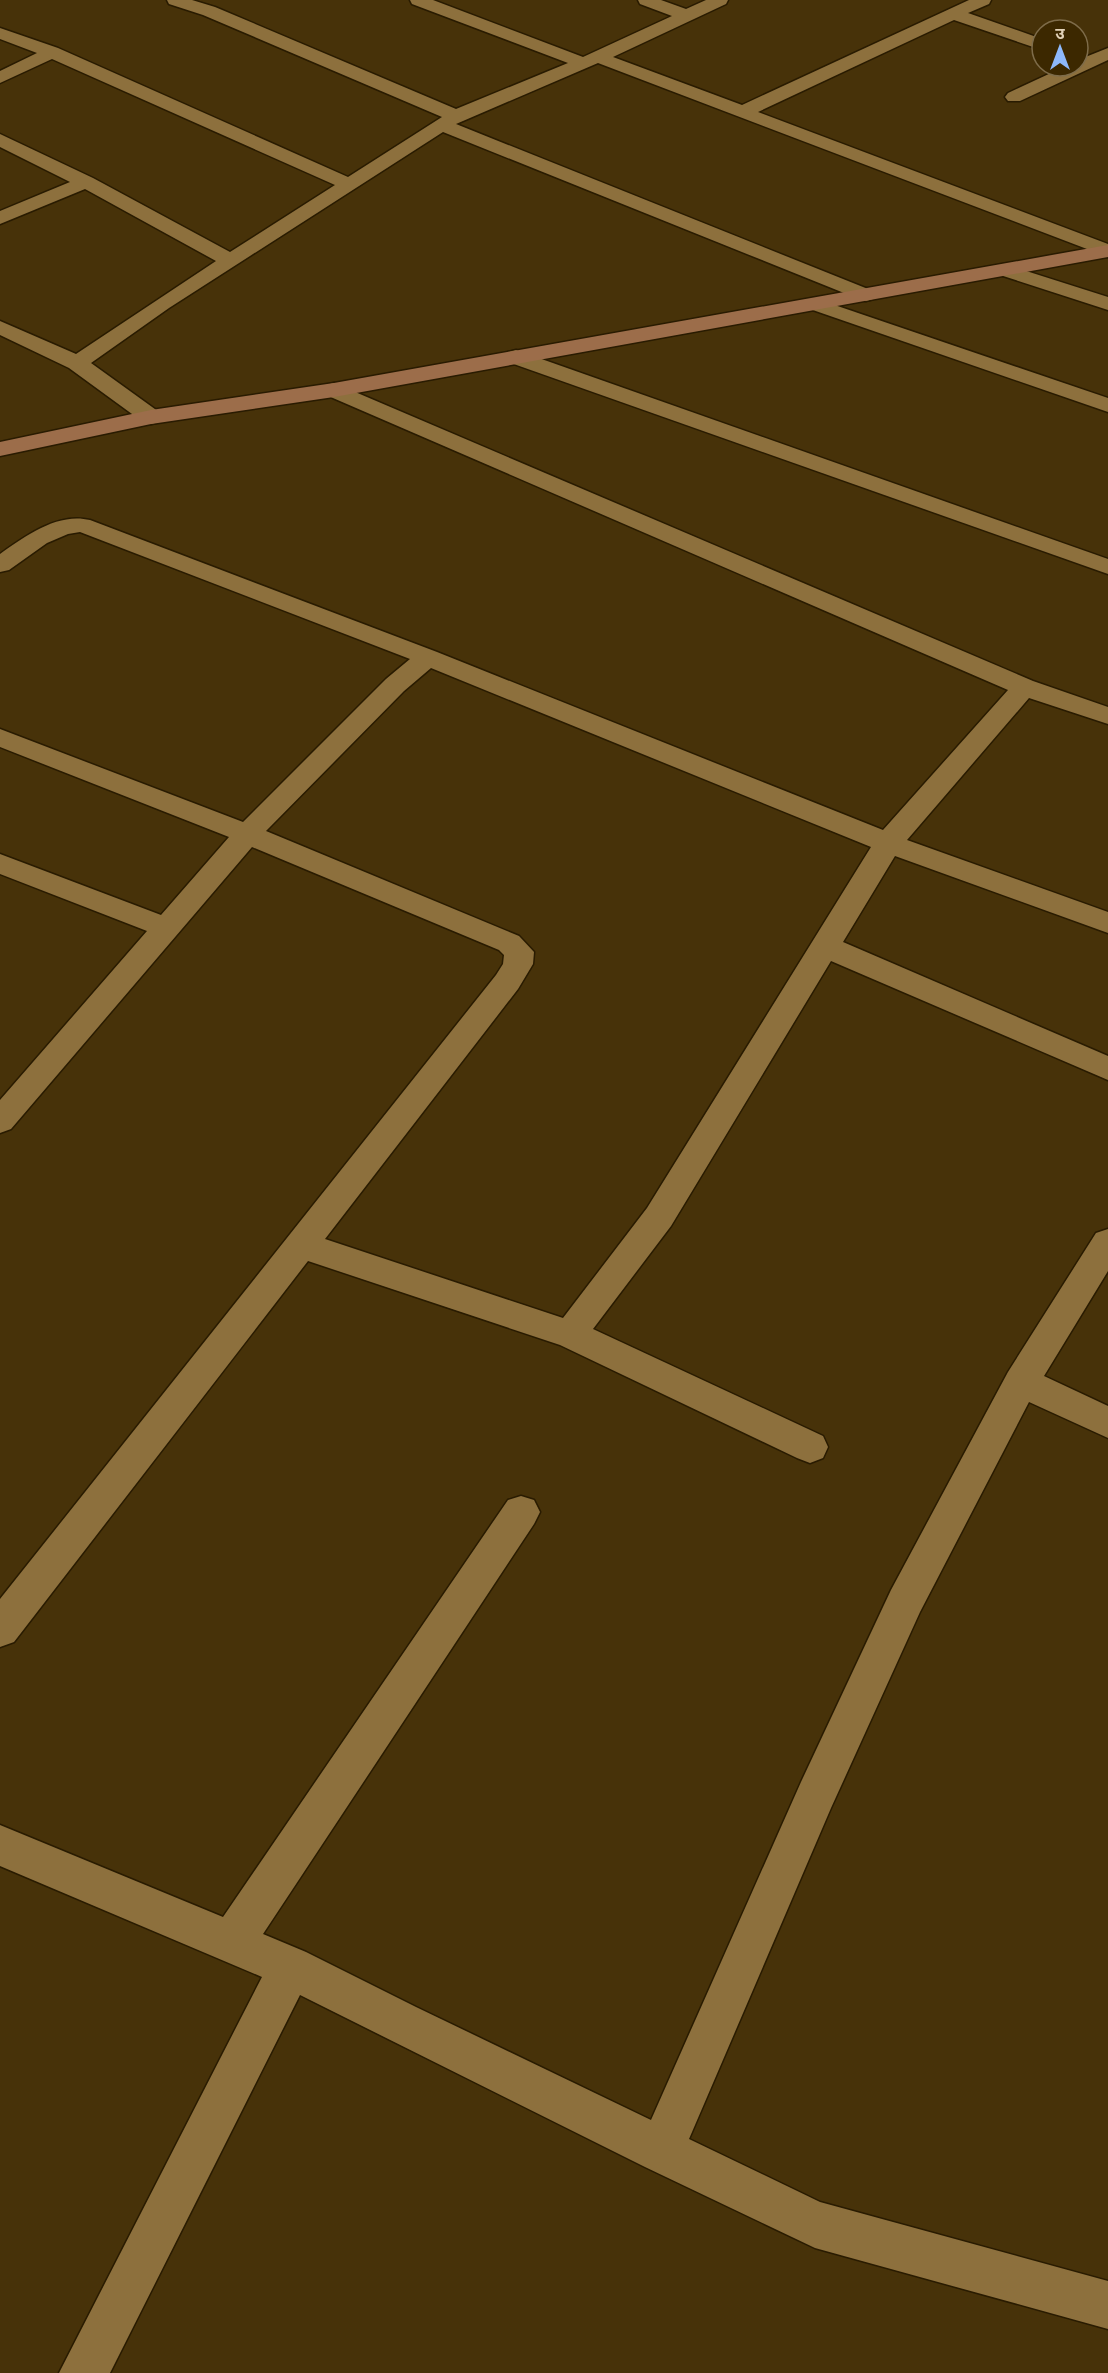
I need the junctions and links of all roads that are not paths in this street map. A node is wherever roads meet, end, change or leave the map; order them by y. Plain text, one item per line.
1 (175, 0) edge
2 (418, 0) edge
3 (646, 0) edge
4 (720, 0) edge
5 (984, 0) edge
6 (953, 14) junction
7 (685, 15) junction
8 (0, 33) edge
9 (1030, 41) edge
10 (52, 52) junction
11 (1108, 52) edge
12 (1090, 57) edge
13 (590, 60) junction
14 (1090, 61) edge
15 (1108, 68) edge
16 (0, 78) edge
17 (1049, 78) edge
18 (1014, 97) dead end
19 (743, 112) junction
20 (448, 121) junction
21 (5, 146) edge
22 (86, 182) junction
23 (348, 184) junction
24 (0, 218) edge
25 (1108, 251) edge
26 (232, 261) junction
27 (1004, 270) junction
28 (866, 295) junction
29 (814, 304) junction
30 (1108, 304) edge
31 (0, 327) edge
32 (516, 357) junction
33 (77, 363) junction
34 (334, 390) junction
35 (1108, 405) edge
36 (151, 417) junction
37 (0, 449) edge
38 (0, 565) edge
39 (1108, 567) edge
40 (428, 657) junction
41 (1024, 687) junction
42 (1108, 716) edge
43 (0, 737) edge
44 (247, 834) junction
45 (888, 843) junction
46 (0, 863) edge
47 (1108, 923) edge
48 (166, 928) junction
49 (825, 946) junction
50 (1108, 1069) edge
51 (0, 1121) edge
52 (1108, 1242) edge
53 (301, 1245) junction
54 (572, 1335) junction
55 (1022, 1382) junction
56 (1108, 1423) edge
57 (810, 1447) dead end
58 (521, 1512) dead end
59 (0, 1629) edge
60 (0, 1845) edge
61 (232, 1942) junction
62 (291, 1967) junction
63 (661, 2151) junction
64 (1108, 2305) edge
65 (84, 2373) edge

1 - 20 street
2 - 13 street
3 - 7 street
4 - 7 street
5 - 6 street
6 - 9 street
6 - 19 street
7 - 13 street
8 - 10 street
10 - 16 street
10 - 23 street
11 - 12 street
13 - 19 street
13 - 20 street
14 - 15 street
17 - 18 street
19 - 25 street
20 - 23 street
20 - 28 street
21 - 22 street
22 - 24 street
22 - 26 street
23 - 26 street
25 - 27 street
26 - 33 street
27 - 28 street
27 - 30 street
28 - 29 street
29 - 32 street
29 - 35 street
31 - 33 street
32 - 34 street
32 - 39 street
33 - 36 street
34 - 36 street
34 - 41 street
36 - 37 street
38 - 40 street
40 - 44 street
40 - 45 street
41 - 42 street
41 - 45 street
43 - 44 street
44 - 48 street
44 - 53 street
45 - 47 street
45 - 49 street
46 - 48 street
48 - 51 street
49 - 50 street
49 - 54 street
52 - 55 street
53 - 54 street
53 - 59 street
54 - 57 street
55 - 56 street
55 - 63 street
58 - 61 street
60 - 61 street
61 - 62 street
62 - 63 street
62 - 65 street
63 - 64 street

